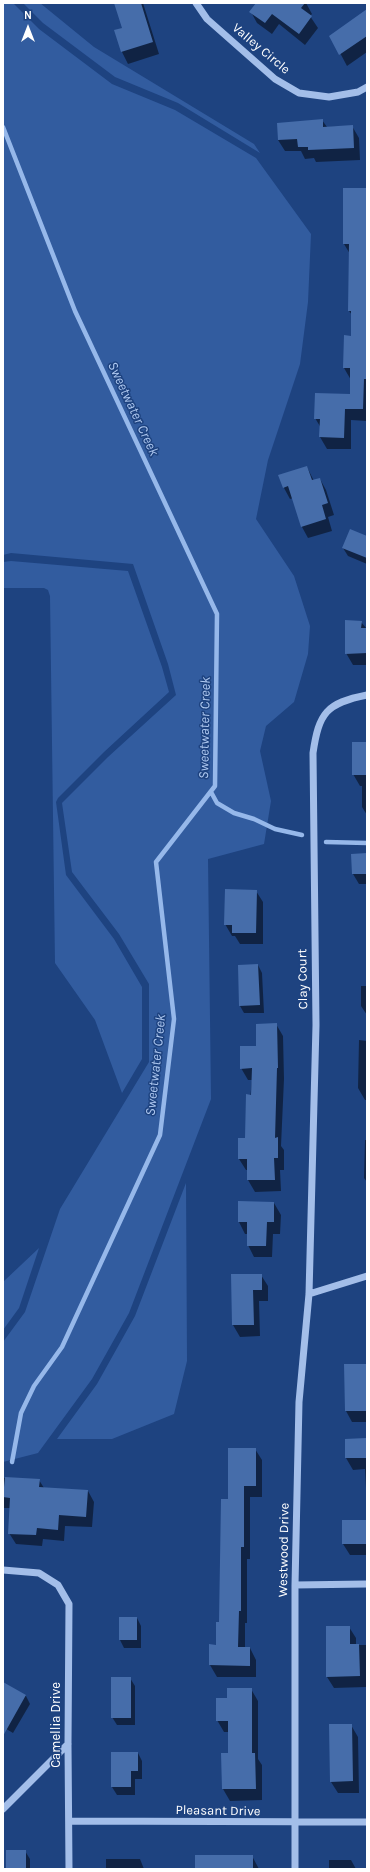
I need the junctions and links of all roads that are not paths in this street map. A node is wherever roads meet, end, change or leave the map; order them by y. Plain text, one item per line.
1 (196, 3) edge
2 (367, 87) edge
3 (367, 695) edge
4 (367, 1276) edge
5 (309, 1294) junction
6 (3, 1570) edge
7 (367, 1584) edge
8 (296, 1585) junction
9 (68, 1744) junction
10 (3, 1809) edge
11 (69, 1821) junction
12 (367, 1822) edge
13 (294, 1823) junction
14 (69, 1869) edge
15 (295, 1869) edge

1 - 2 street, Valley Circle
3 - 5 street, Clay Court
4 - 5 street
5 - 8 street, Westwood Drive
6 - 9 street, Camellia Drive
7 - 8 street
8 - 13 street, Westwood Drive
9 - 10 street
9 - 11 street, Camellia Drive
11 - 13 street, Pleasant Drive
11 - 14 street, Camellia Drive
12 - 13 street, Pleasant Drive
13 - 15 street, Westwood Drive

